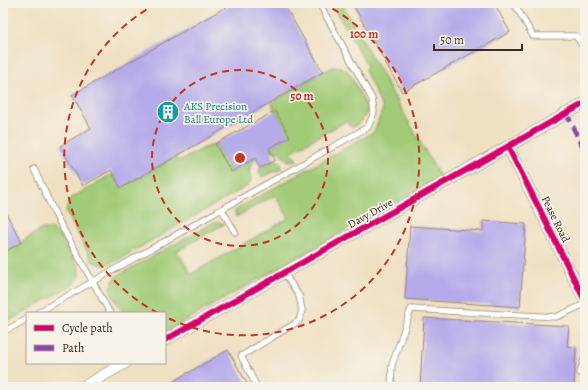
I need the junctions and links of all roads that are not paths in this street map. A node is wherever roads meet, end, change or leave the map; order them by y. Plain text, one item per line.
1 (319, 3) edge
2 (514, 3) edge
3 (585, 50) edge
4 (585, 103) edge
5 (508, 147) junction
6 (34, 169) dead end
7 (222, 210) junction
8 (235, 232) dead end
9 (284, 273) junction
10 (93, 282) junction
11 (585, 302) edge
12 (39, 312) edge
13 (109, 312) edge
14 (26, 320) edge
15 (3, 332) edge
16 (166, 339) edge
17 (585, 358) edge
18 (123, 364) edge
19 (580, 373) dead end
20 (83, 387) edge
21 (257, 387) edge
22 (391, 387) edge

1 - 7 lane
2 - 3 lane
4 - 5 street, Davy Drive
5 - 9 street, Davy Drive
5 - 11 street, Pease Road
6 - 10 lane
7 - 8 lane
7 - 10 lane
9 - 16 street, Davy Drive
9 - 21 lane
10 - 12 lane
10 - 13 lane
11 - 22 lane
14 - 15 lane
17 - 19 lane
18 - 20 street

